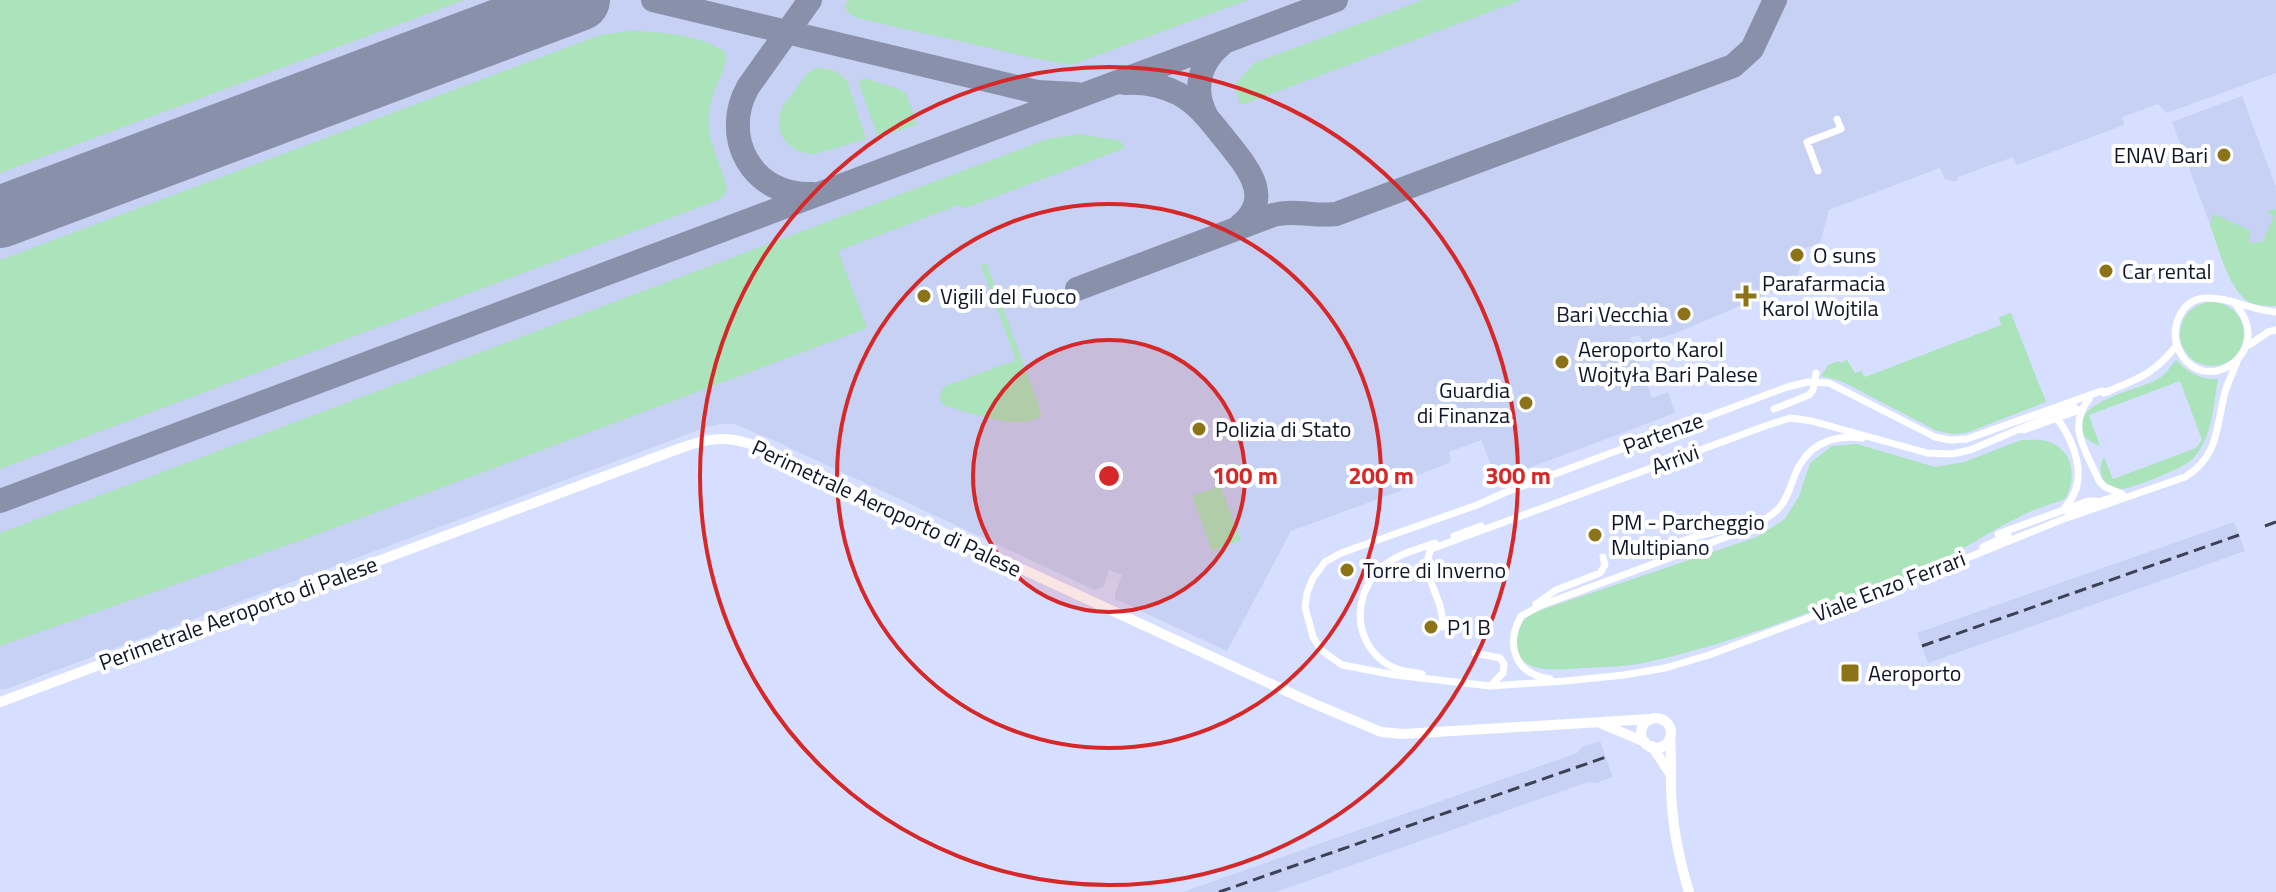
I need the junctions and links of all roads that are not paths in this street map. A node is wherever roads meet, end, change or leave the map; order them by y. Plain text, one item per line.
1 (1837, 119) dead end
2 (1818, 171) dead end
3 (2236, 305) junction
4 (2276, 312) edge
5 (2276, 330) edge
6 (2177, 345) junction
7 (2247, 347) junction
8 (2237, 362) junction
9 (1816, 373) dead end
10 (2108, 392) junction
11 (2089, 399) junction
12 (1774, 409) dead end
13 (2082, 409) junction
14 (2056, 416) junction
15 (1880, 440) junction
16 (2121, 494) junction
17 (2132, 496) junction
18 (2099, 502) junction
19 (2064, 509) junction
20 (1765, 519) junction
21 (1481, 526) dead end
22 (1643, 542) dead end
23 (1967, 556) junction
24 (1603, 557) dead end
25 (1528, 611) junction
26 (1442, 627) dead end
27 (1475, 653) dead end
28 (1565, 681) junction
29 (1459, 683) junction
30 (1490, 686) junction
31 (0, 702) edge
32 (1650, 719) junction
33 (1596, 722) junction
34 (1670, 737) junction
35 (1648, 744) junction
36 (1671, 775) junction
37 (1689, 892) edge

1 - 2 street
3 - 4 street
3 - 6 street
3 - 7 street
5 - 7 street, Viale Enzo Ferrari
6 - 8 street
6 - 10 street
7 - 8 street, Viale Enzo Ferrari
8 - 17 street, Viale Enzo Ferrari
9 - 12 street
10 - 11 street
10 - 29 street, Partenze
11 - 13 street
11 - 14 street
13 - 14 street
13 - 16 street
14 - 15 street, Arrivi
14 - 19 street
15 - 20 street
15 - 26 street, Arrivi
16 - 17 street
16 - 18 street
17 - 23 street, Viale Enzo Ferrari
18 - 19 street
18 - 23 street
19 - 23 street
20 - 22 street
20 - 25 street
21 - 29 street
23 - 28 street, Viale Enzo Ferrari
24 - 25 street
25 - 28 street
27 - 30 street
28 - 30 street, Viale Enzo Ferrari
29 - 30 street, Viale Enzo Ferrari
31 - 33 street, Perimetrale Aeroporto di Palese
32 - 33 street, Perimetrale Aeroporto di Palese
32 - 34 street
32 - 35 street
33 - 35 street, Perimetrale Aeroporto di Palese
34 - 35 street
34 - 36 street
35 - 36 street
36 - 37 street

